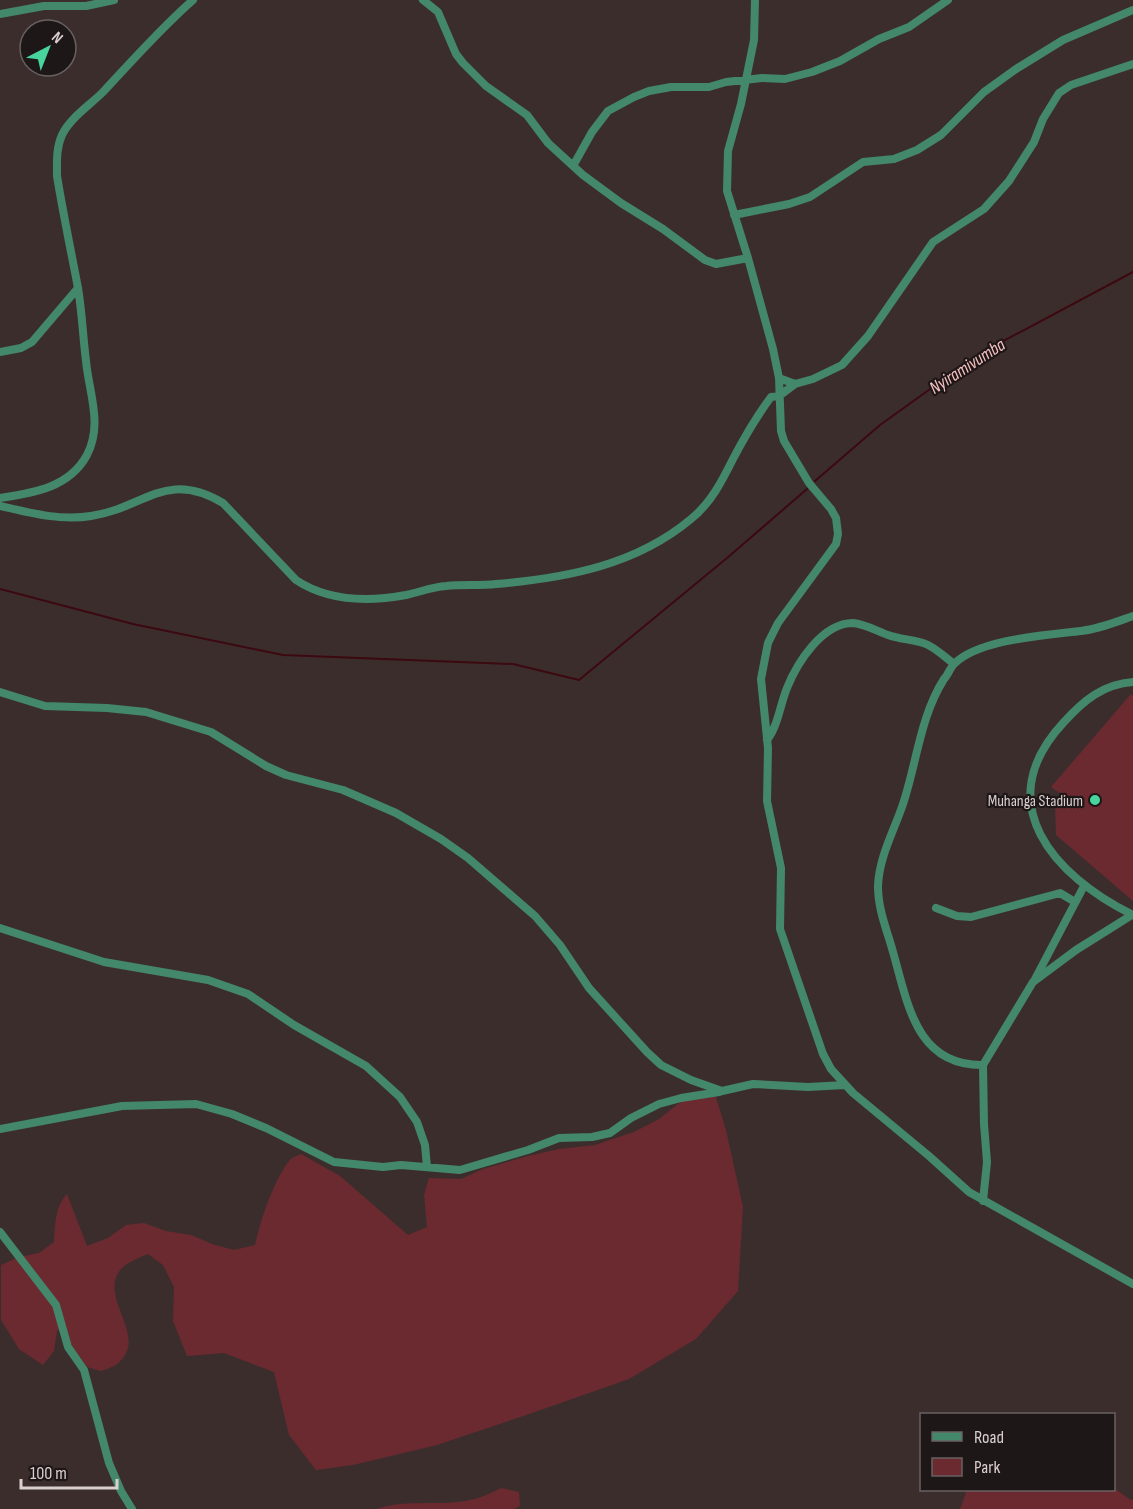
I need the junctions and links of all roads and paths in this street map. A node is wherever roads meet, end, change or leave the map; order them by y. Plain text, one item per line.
1 (114, 0) edge
2 (193, 0) edge
3 (423, 0) edge
4 (755, 0) edge
5 (948, 0) edge
6 (1133, 10) edge
7 (0, 14) edge
8 (1133, 64) edge
9 (746, 79) junction
10 (573, 166) junction
11 (734, 215) junction
12 (748, 258) junction
13 (78, 288) junction
14 (0, 352) edge
15 (779, 378) junction
16 (795, 384) junction
17 (779, 396) junction
18 (0, 498) edge
19 (0, 506) edge
20 (1133, 616) edge
21 (954, 664) junction
22 (1133, 682) edge
23 (0, 692) edge
24 (767, 740) junction
25 (1084, 886) junction
26 (1075, 902) junction
27 (936, 908) dead end
28 (1132, 915) edge
29 (0, 928) edge
30 (1033, 982) junction
31 (983, 1065) junction
32 (845, 1084) junction
33 (722, 1091) junction
34 (0, 1129) edge
35 (427, 1167) junction
36 (983, 1201) junction
37 (0, 1232) edge
38 (1133, 1284) edge
39 (132, 1509) edge

1 - 7 street
2 - 13 street
3 - 10 street
4 - 9 street
5 - 9 street
6 - 11 street
8 - 16 street
9 - 10 street
9 - 11 street
10 - 12 street
11 - 12 street
12 - 15 street
13 - 14 street
13 - 18 street
15 - 16 street
15 - 17 street
16 - 17 street
17 - 19 street
17 - 24 street
20 - 21 street
21 - 24 street
21 - 31 street
22 - 25 street
23 - 33 street
24 - 32 street
25 - 26 street
25 - 28 street
26 - 27 street
26 - 30 street
28 - 30 street
29 - 35 street
30 - 31 street
31 - 36 street
32 - 33 street
32 - 36 street
33 - 35 street
34 - 35 street
36 - 38 street
37 - 39 street

